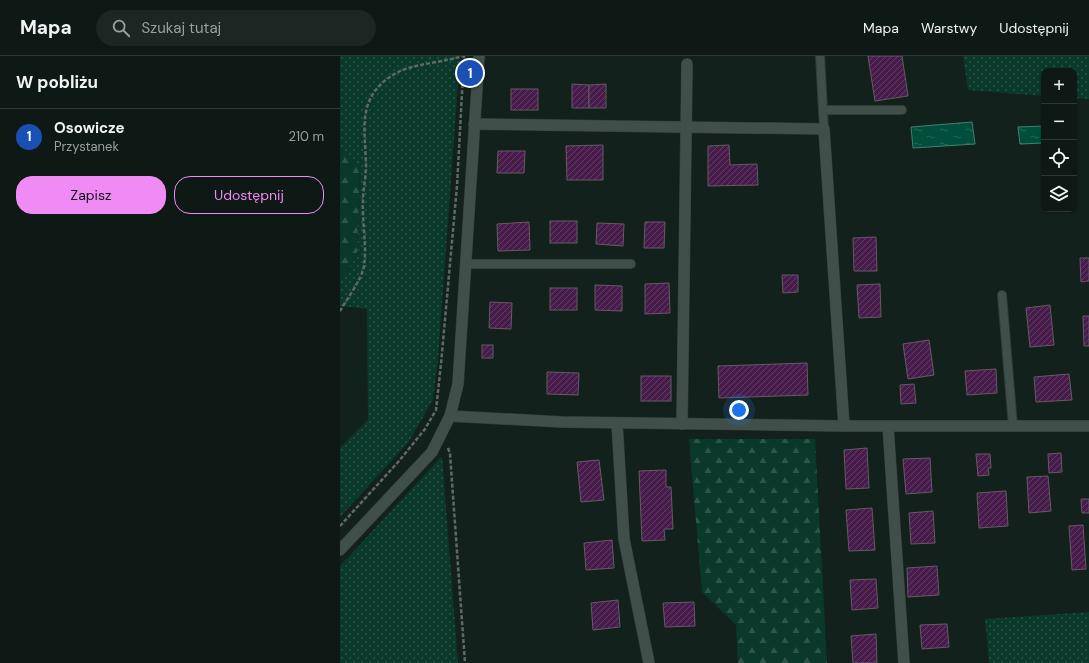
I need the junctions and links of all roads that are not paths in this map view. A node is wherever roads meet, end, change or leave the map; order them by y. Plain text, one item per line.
1 (479, 56) edge
2 (820, 56) edge
3 (687, 64) dead end
4 (822, 110) junction
5 (902, 110) dead end
6 (474, 124) junction
7 (685, 127) junction
8 (824, 129) junction
9 (466, 264) junction
10 (631, 264) dead end
11 (1002, 295) dead end
12 (450, 416) junction
13 (617, 423) junction
14 (682, 424) junction
15 (844, 426) junction
16 (888, 426) junction
17 (1013, 426) junction
18 (1089, 426) edge
19 (340, 550) edge
20 (649, 663) edge
21 (904, 663) edge

1 - 6 street
2 - 4 lane
3 - 7 street
4 - 5 lane
4 - 8 lane
6 - 7 street
6 - 9 street
7 - 8 street
7 - 14 street
8 - 15 street
9 - 10 lane
9 - 12 street
11 - 17 lane
12 - 13 street
12 - 19 street
13 - 14 street
13 - 20 street
14 - 15 street
15 - 16 street
16 - 17 street
16 - 21 street
17 - 18 street

